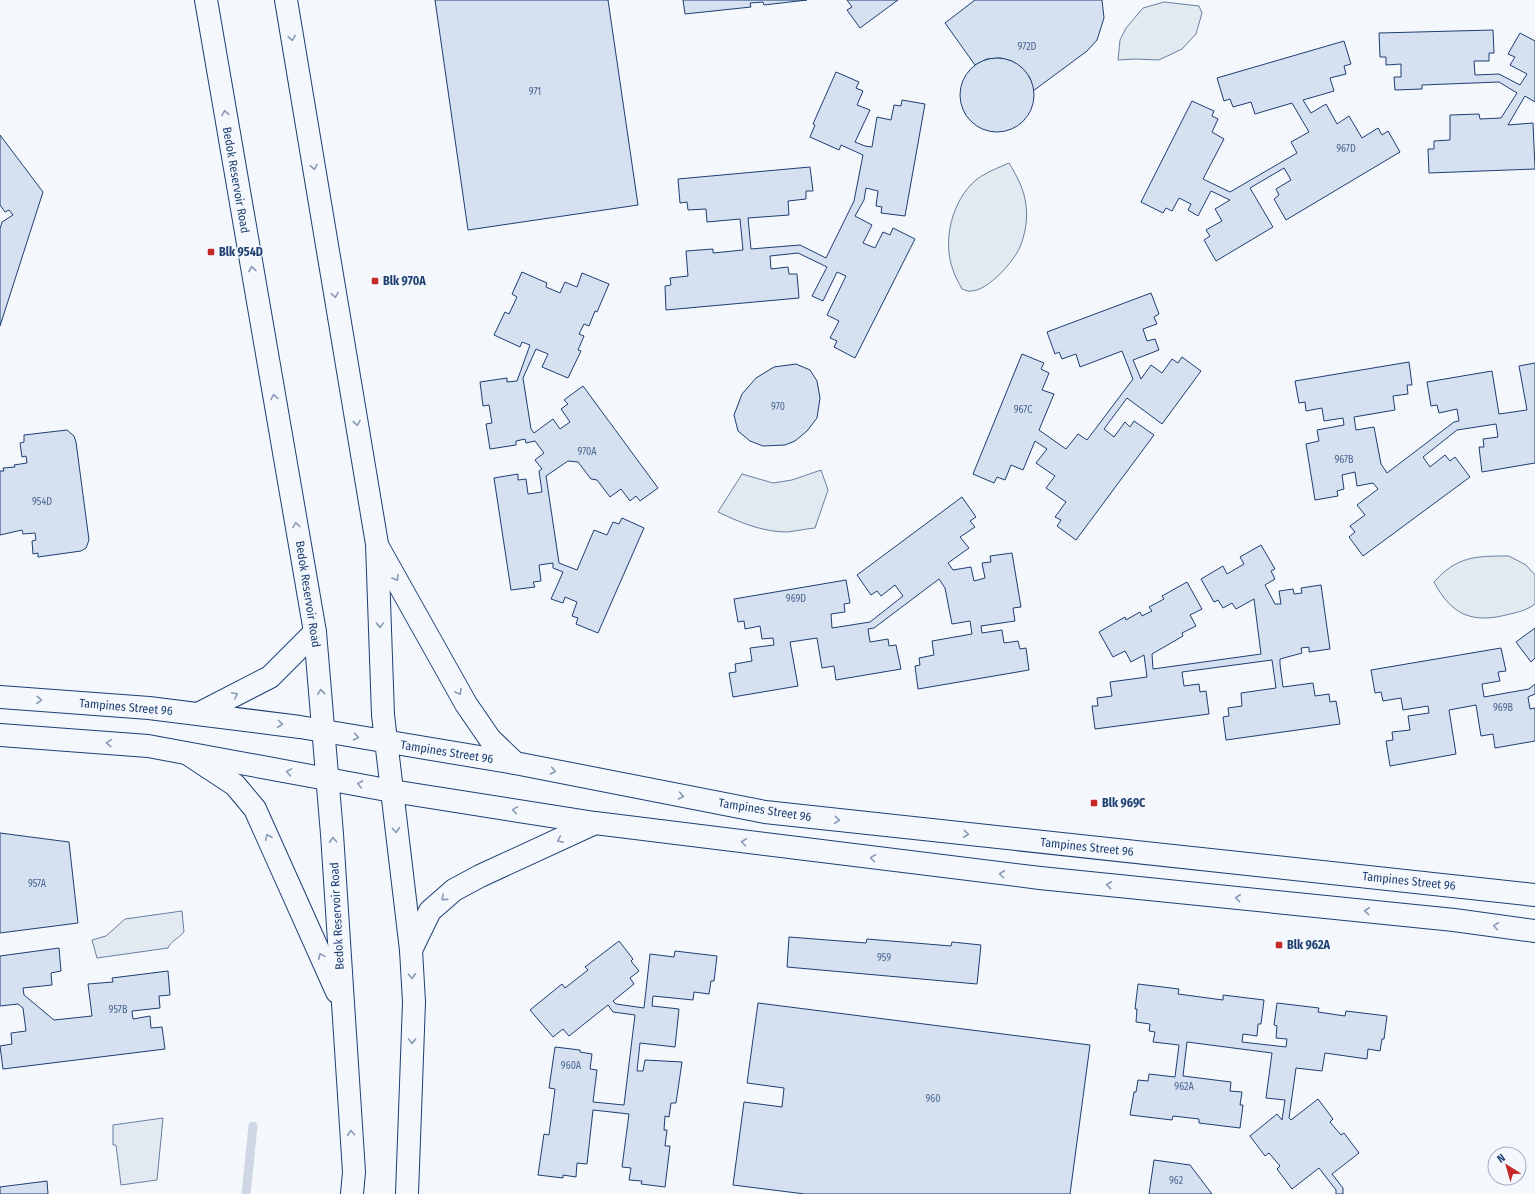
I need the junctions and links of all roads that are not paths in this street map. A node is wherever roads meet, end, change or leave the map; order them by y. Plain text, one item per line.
1 (206, 0) edge
2 (286, 0) edge
3 (377, 544) junction
4 (315, 632) junction
5 (0, 697) edge
6 (200, 713) junction
7 (324, 731) junction
8 (0, 735) edge
9 (387, 743) junction
10 (188, 754) junction
11 (515, 763) junction
12 (328, 778) junction
13 (392, 791) junction
14 (596, 823) junction
15 (1535, 895) edge
16 (1535, 931) edge
17 (411, 950) junction
18 (343, 1004) junction
19 (352, 1194) edge
20 (407, 1194) edge

4 -> 1 main road, Bedok Reservoir Road
2 -> 3 main road
3 -> 9 main road
3 -> 11 main road
6 -> 4 main road
7 -> 4 main road, Bedok Reservoir Road
5 -> 6 main road, Tampines Street 96
6 -> 7 main road, Tampines Street 96
7 -> 9 main road, Tampines Street 96
7 - 12 main road, Bedok Reservoir Road
10 -> 8 main road
9 - 11 main road, Tampines Street 96
9 - 13 main road
12 -> 10 main road
18 -> 10 main road
11 -> 15 main road, Tampines Street 96
13 -> 12 main road
18 -> 12 main road, Bedok Reservoir Road
14 -> 13 main road
13 -> 17 main road
16 -> 14 main road
14 -> 17 main road
17 -> 20 main road
19 -> 18 main road, Bedok Reservoir Road

